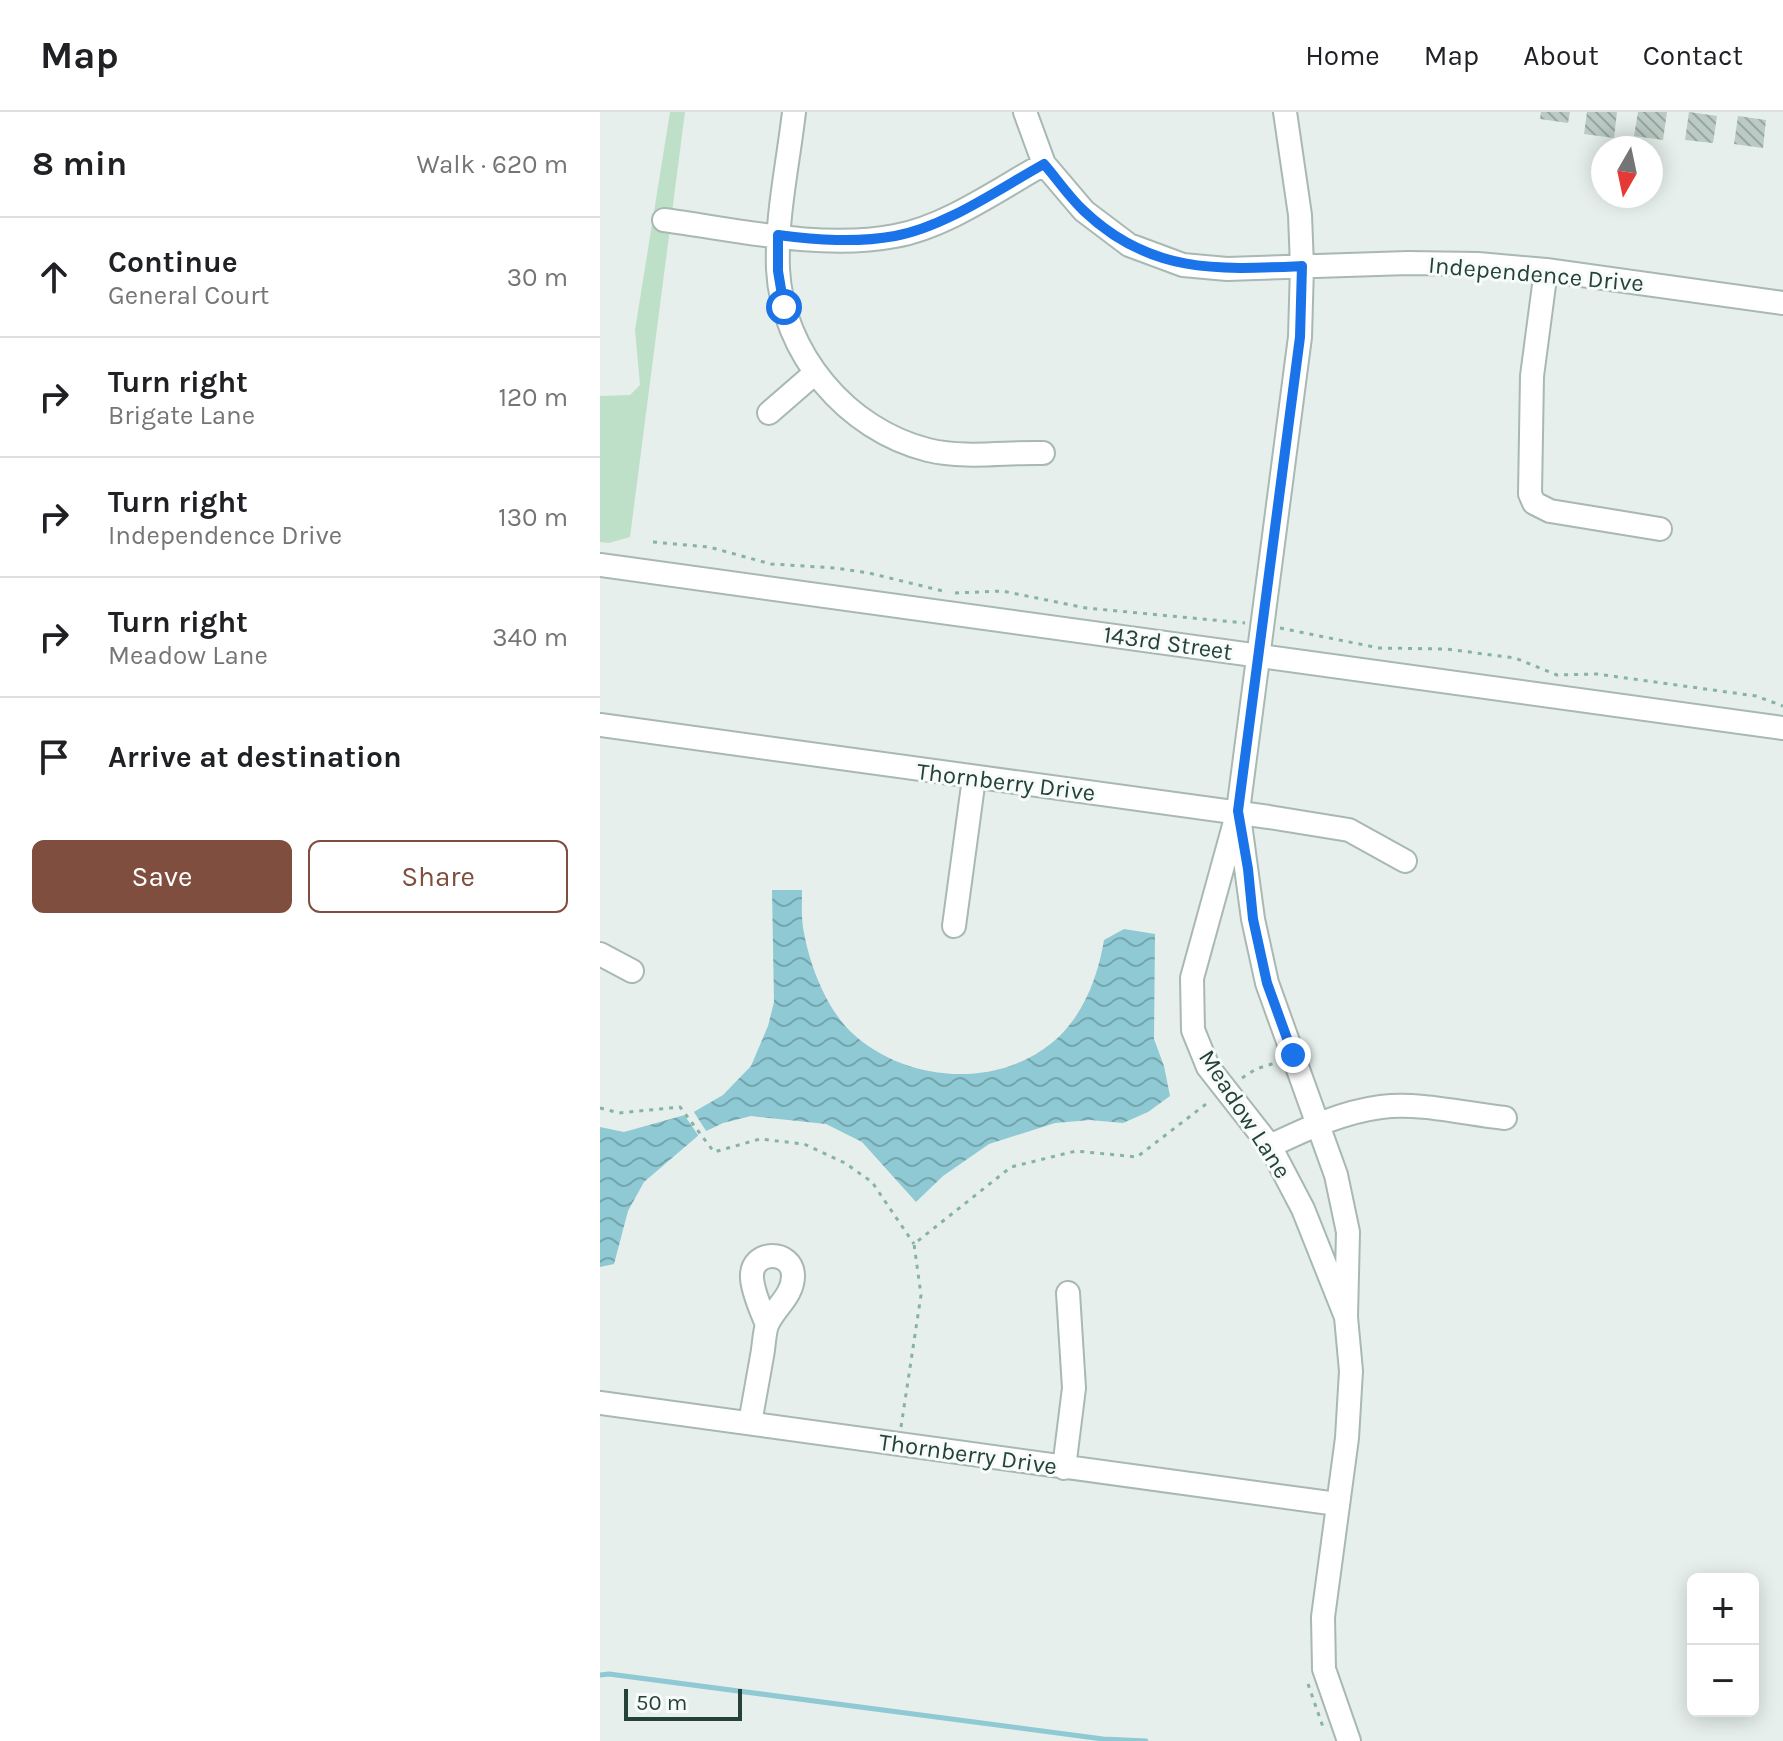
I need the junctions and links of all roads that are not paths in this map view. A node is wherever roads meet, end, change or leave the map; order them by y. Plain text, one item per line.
1 (794, 112) edge
2 (1025, 112) edge
3 (1285, 112) edge
4 (1044, 164) junction
5 (664, 220) dead end
6 (778, 235) junction
7 (1302, 266) junction
8 (1546, 270) junction
9 (1783, 303) edge
10 (815, 373) junction
11 (769, 413) dead end
12 (1043, 453) dead end
13 (1660, 529) dead end
14 (600, 565) edge
15 (1258, 656) junction
16 (600, 725) edge
17 (1783, 728) edge
18 (974, 778) junction
19 (1238, 811) junction
20 (1405, 861) dead end
21 (954, 926) dead end
22 (600, 954) edge
23 (632, 971) dead end
24 (1505, 1118) dead end
25 (1316, 1125) junction
26 (1270, 1146) junction
27 (1068, 1293) dead end
28 (1346, 1317) junction
29 (767, 1325) dead end
30 (600, 1403) edge
31 (750, 1423) junction
32 (1064, 1468) junction
33 (1337, 1504) junction
34 (1349, 1741) edge

1 - 6 street
2 - 4 street, Independence Drive
3 - 7 street, Meadow Lane
4 - 6 street
4 - 7 street, Independence Drive
5 - 6 street
6 - 10 street
7 - 8 street, Independence Drive
7 - 15 street, Meadow Lane
8 - 9 street, Independence Drive
8 - 13 street
10 - 11 street
10 - 12 street
14 - 15 street, 143rd Street
15 - 17 street, 143rd Street
15 - 19 street, Meadow Lane
16 - 18 street, Thornberry Drive
18 - 19 street, Thornberry Drive
18 - 21 street
19 - 20 street, Thornberry Drive
19 - 25 street, Meadow Lane
19 - 26 street, Meadow Lane
22 - 23 street
24 - 25 street
25 - 26 street
25 - 28 street, Meadow Lane
26 - 28 street, Meadow Lane
27 - 32 street
28 - 33 street, Meadow Lane
29 - 31 street
30 - 31 street, Thornberry Drive
31 - 32 street, Thornberry Drive
32 - 33 street, Thornberry Drive
33 - 34 street, Meadow Lane

